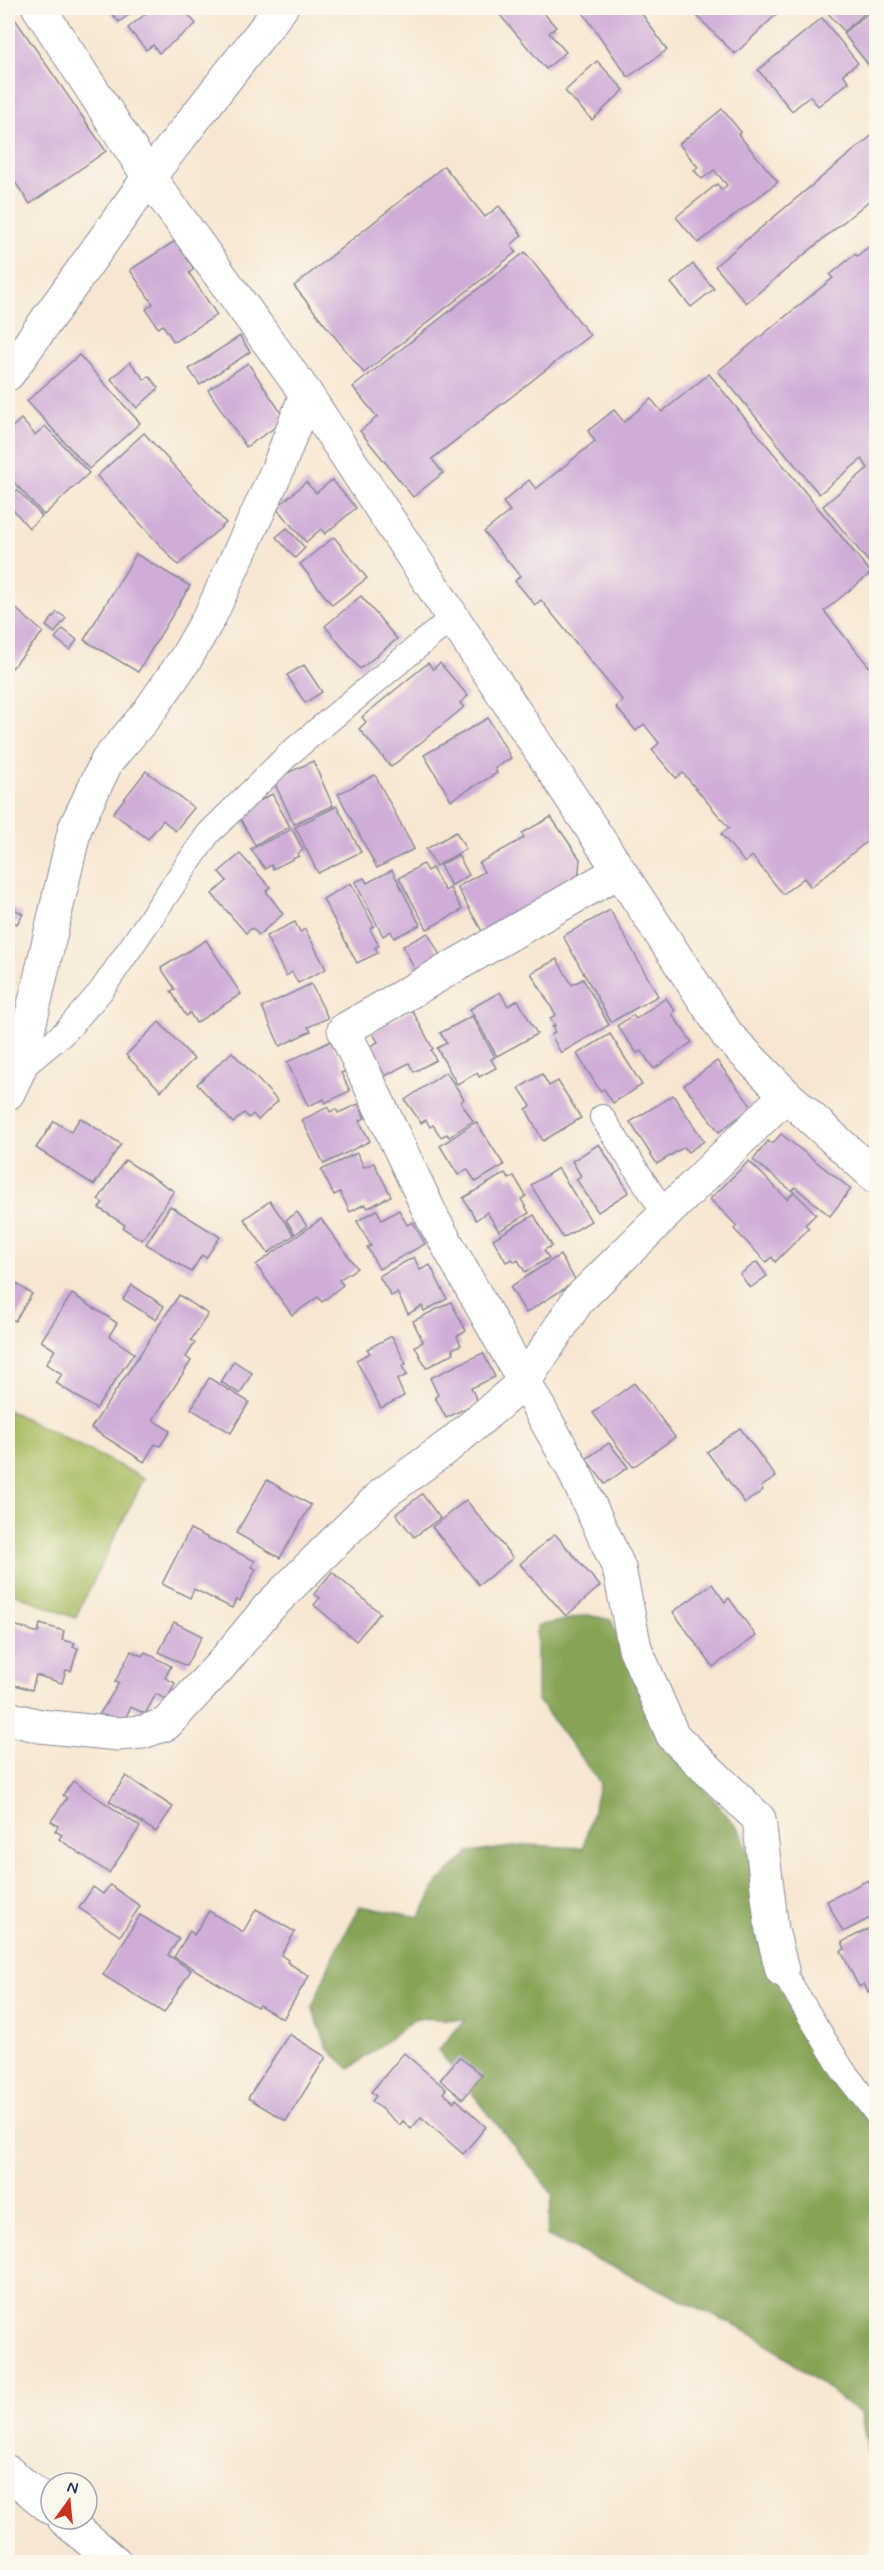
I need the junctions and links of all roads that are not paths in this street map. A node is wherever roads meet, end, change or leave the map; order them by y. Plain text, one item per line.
1 (39, 8) edge
2 (281, 8) edge
3 (149, 177) junction
4 (8, 374) edge
5 (306, 394) junction
6 (452, 618) junction
7 (619, 871) junction
8 (13, 1081) edge
9 (786, 1095) junction
10 (602, 1117) dead end
11 (876, 1178) edge
12 (665, 1214) junction
13 (524, 1382) junction
14 (8, 1718) edge
15 (782, 1970) joint
16 (876, 2113) edge
17 (8, 2472) edge
18 (39, 2498) edge
19 (78, 2531) edge
20 (115, 2562) edge

1 - 3 street
2 - 3 street
3 - 4 street
3 - 5 street
5 - 6 street
5 - 8 street
6 - 7 street
6 - 8 lane
7 - 9 street
7 - 13 street
9 - 11 street
9 - 12 street
10 - 12 lane
12 - 13 street
13 - 14 street
13 - 15 street
15 - 16 lane
17 - 18 street
19 - 20 street

